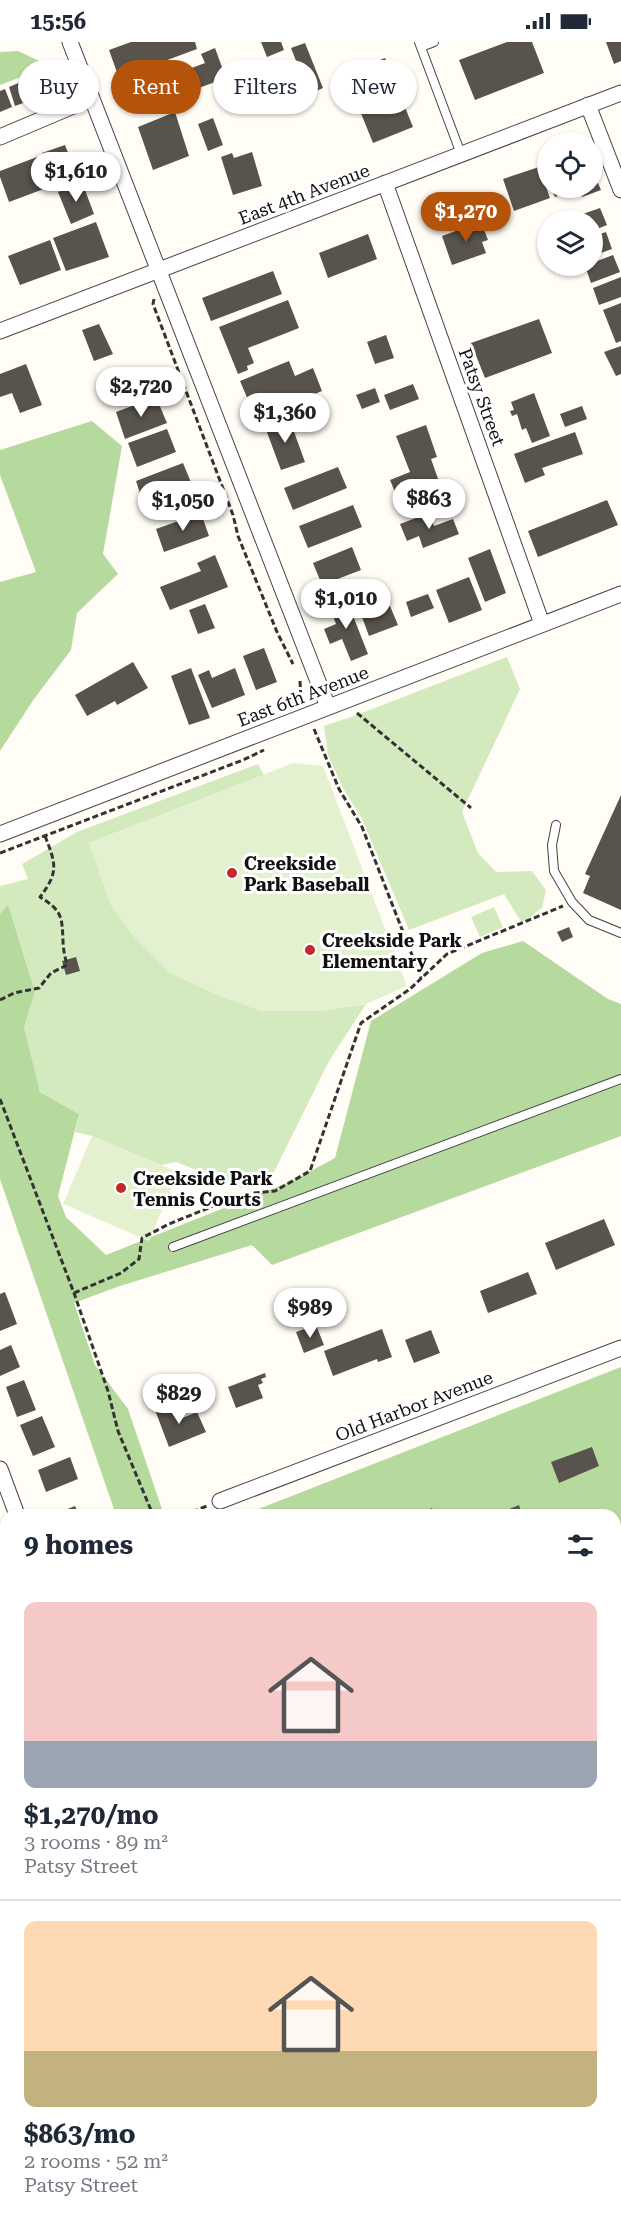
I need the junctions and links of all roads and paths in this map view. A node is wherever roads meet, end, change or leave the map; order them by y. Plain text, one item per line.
1 (70, 42) edge
2 (434, 42) edge
3 (420, 44) edge
4 (77, 60) edge
5 (621, 93) edge
6 (588, 105) junction
7 (54, 114) edge
8 (98, 114) edge
9 (0, 137) edge
10 (461, 154) junction
11 (385, 183) junction
12 (621, 190) edge
13 (159, 270) junction
14 (0, 331) edge
15 (621, 594) edge
16 (542, 624) junction
17 (300, 699) dead end
18 (328, 707) junction
19 (356, 711) dead end
20 (311, 724) dead end
21 (266, 748) dead end
22 (471, 808) dead end
23 (556, 825) dead end
24 (0, 834) edge
25 (45, 836) junction
26 (0, 853) edge
27 (572, 902) junction
28 (621, 933) edge
29 (421, 978) junction
30 (0, 1000) edge
31 (621, 1078) edge
32 (0, 1099) edge
33 (173, 1246) dead end
34 (74, 1293) junction
35 (621, 1348) edge
36 (0, 1468) edge
37 (220, 1501) joint
38 (15, 1509) edge
39 (150, 1509) edge
40 (199, 1509) edge

1 - 4 street
2 - 3 lane
3 - 10 lane
5 - 6 street, East 4th Avenue
6 - 10 street, East 4th Avenue
6 - 12 street
7 - 9 street
8 - 13 street
10 - 11 street, East 4th Avenue
11 - 13 street, East 4th Avenue
11 - 16 street, Patsy Street
13 - 14 street, East 4th Avenue
13 - 17 path
13 - 18 street
15 - 16 street, East 6th Avenue
16 - 18 street, East 6th Avenue
18 - 24 street, East 6th Avenue
19 - 22 path
20 - 29 path
21 - 25 path
23 - 27 lane
25 - 26 path
25 - 30 path
27 - 28 lane
27 - 29 path
29 - 34 path
31 - 33 lane
32 - 34 path
34 - 39 path
35 - 37 street, Old Harbor Avenue
36 - 38 street
37 - 40 path

